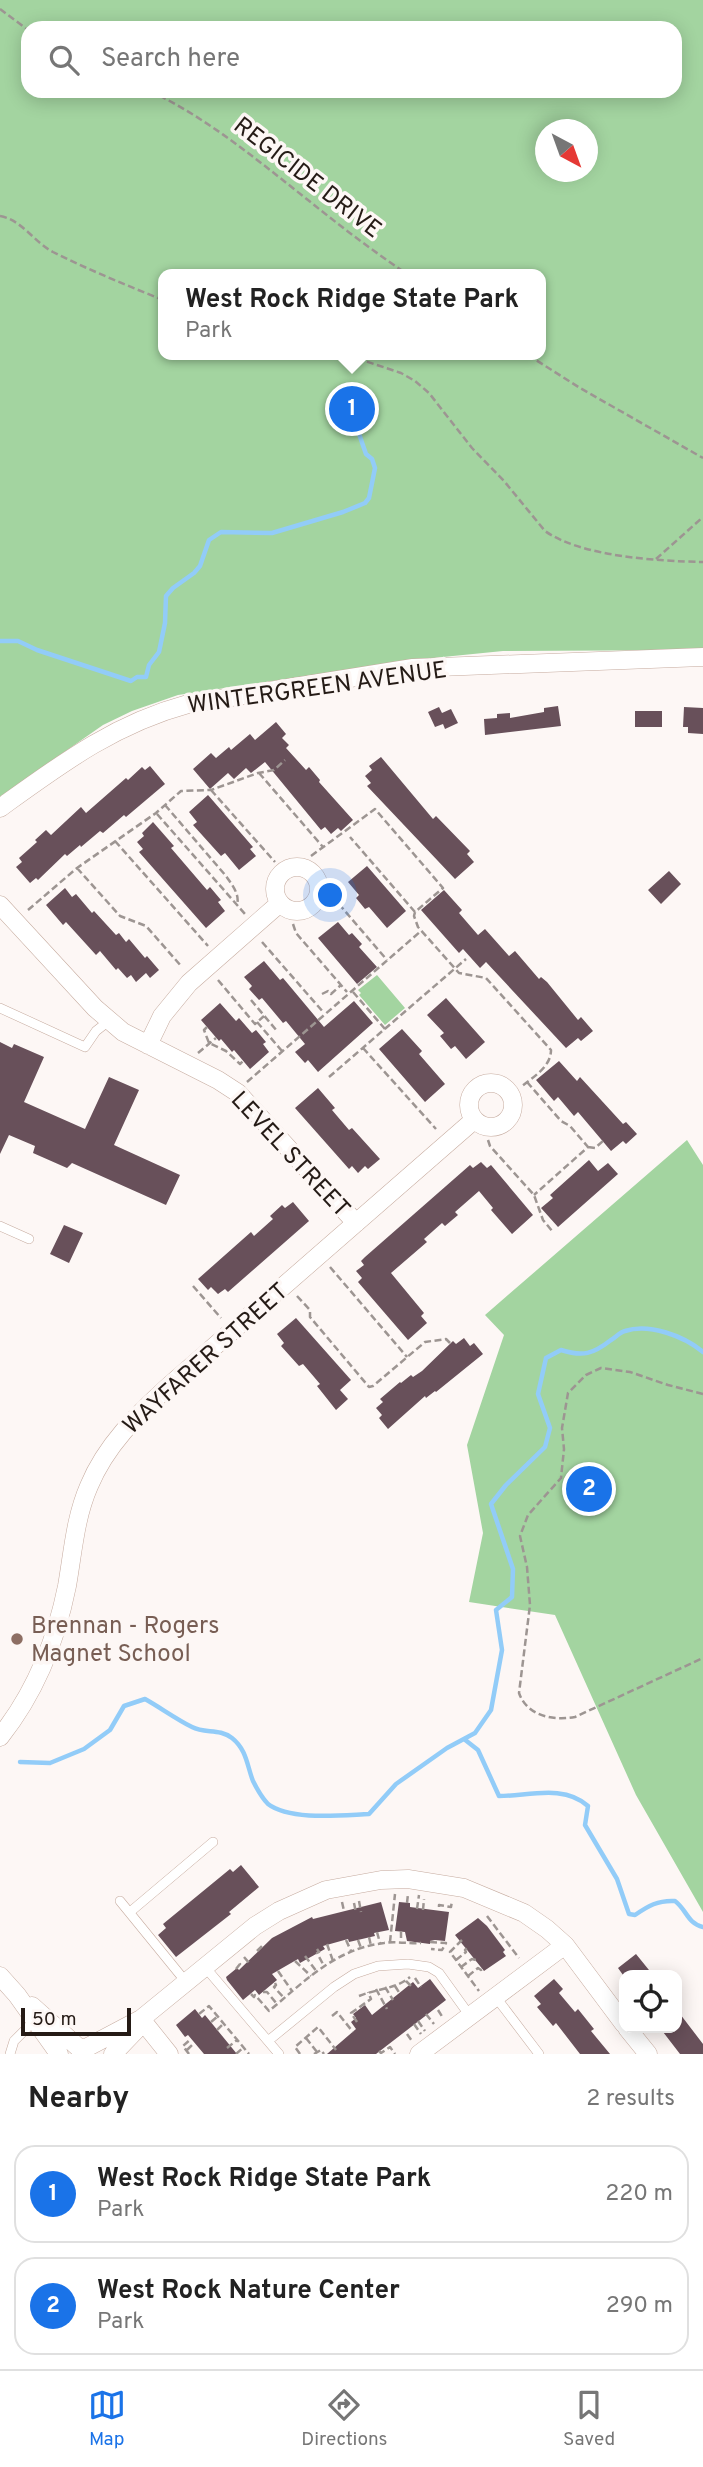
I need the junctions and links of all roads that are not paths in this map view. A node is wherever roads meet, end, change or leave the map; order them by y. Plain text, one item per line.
1 (703, 657) edge
2 (0, 808) edge
3 (280, 904) dead end
4 (0, 905) edge
5 (0, 1008) edge
6 (110, 1020) junction
7 (148, 1045) junction
8 (474, 1120) dead end
9 (356, 1223) junction
10 (0, 1226) edge
11 (29, 1239) dead end
12 (0, 1737) edge
13 (214, 1842) dead end
14 (120, 1901) dead end
15 (130, 1912) junction
16 (565, 1945) junction
17 (205, 1967) junction
18 (0, 1976) edge
19 (186, 1982) junction
20 (487, 1994) junction
21 (17, 1995) junction
22 (470, 2016) junction
23 (619, 2017) edge
24 (35, 2020) junction
25 (141, 2020) junction
26 (632, 2033) edge
27 (268, 2041) junction
28 (415, 2047) edge
29 (83, 2051) edge
30 (183, 2051) edge
31 (11, 2053) edge
32 (59, 2054) edge
33 (113, 2054) edge
34 (279, 2054) edge
35 (539, 2054) edge
36 (648, 2054) edge

1 - 2 street, WINTERGREEN AVENUE
3 - 7 street
4 - 6 street, LEVEL STREET
5 - 6 lane
6 - 7 street, LEVEL STREET
7 - 9 street, LEVEL STREET
8 - 9 street, WAYFARER STREET
9 - 12 street, WAYFARER STREET
10 - 11 lane
13 - 15 lane
14 - 15 lane
15 - 19 lane
16 - 17 street
16 - 20 street
16 - 23 street
17 - 19 street
17 - 27 lane
18 - 21 street
19 - 25 street
20 - 22 street
20 - 35 lane
21 - 24 street
21 - 29 street
22 - 27 lane
22 - 28 street
24 - 31 lane
24 - 32 street
25 - 29 street
25 - 30 street
25 - 33 street
26 - 36 street
27 - 34 lane

